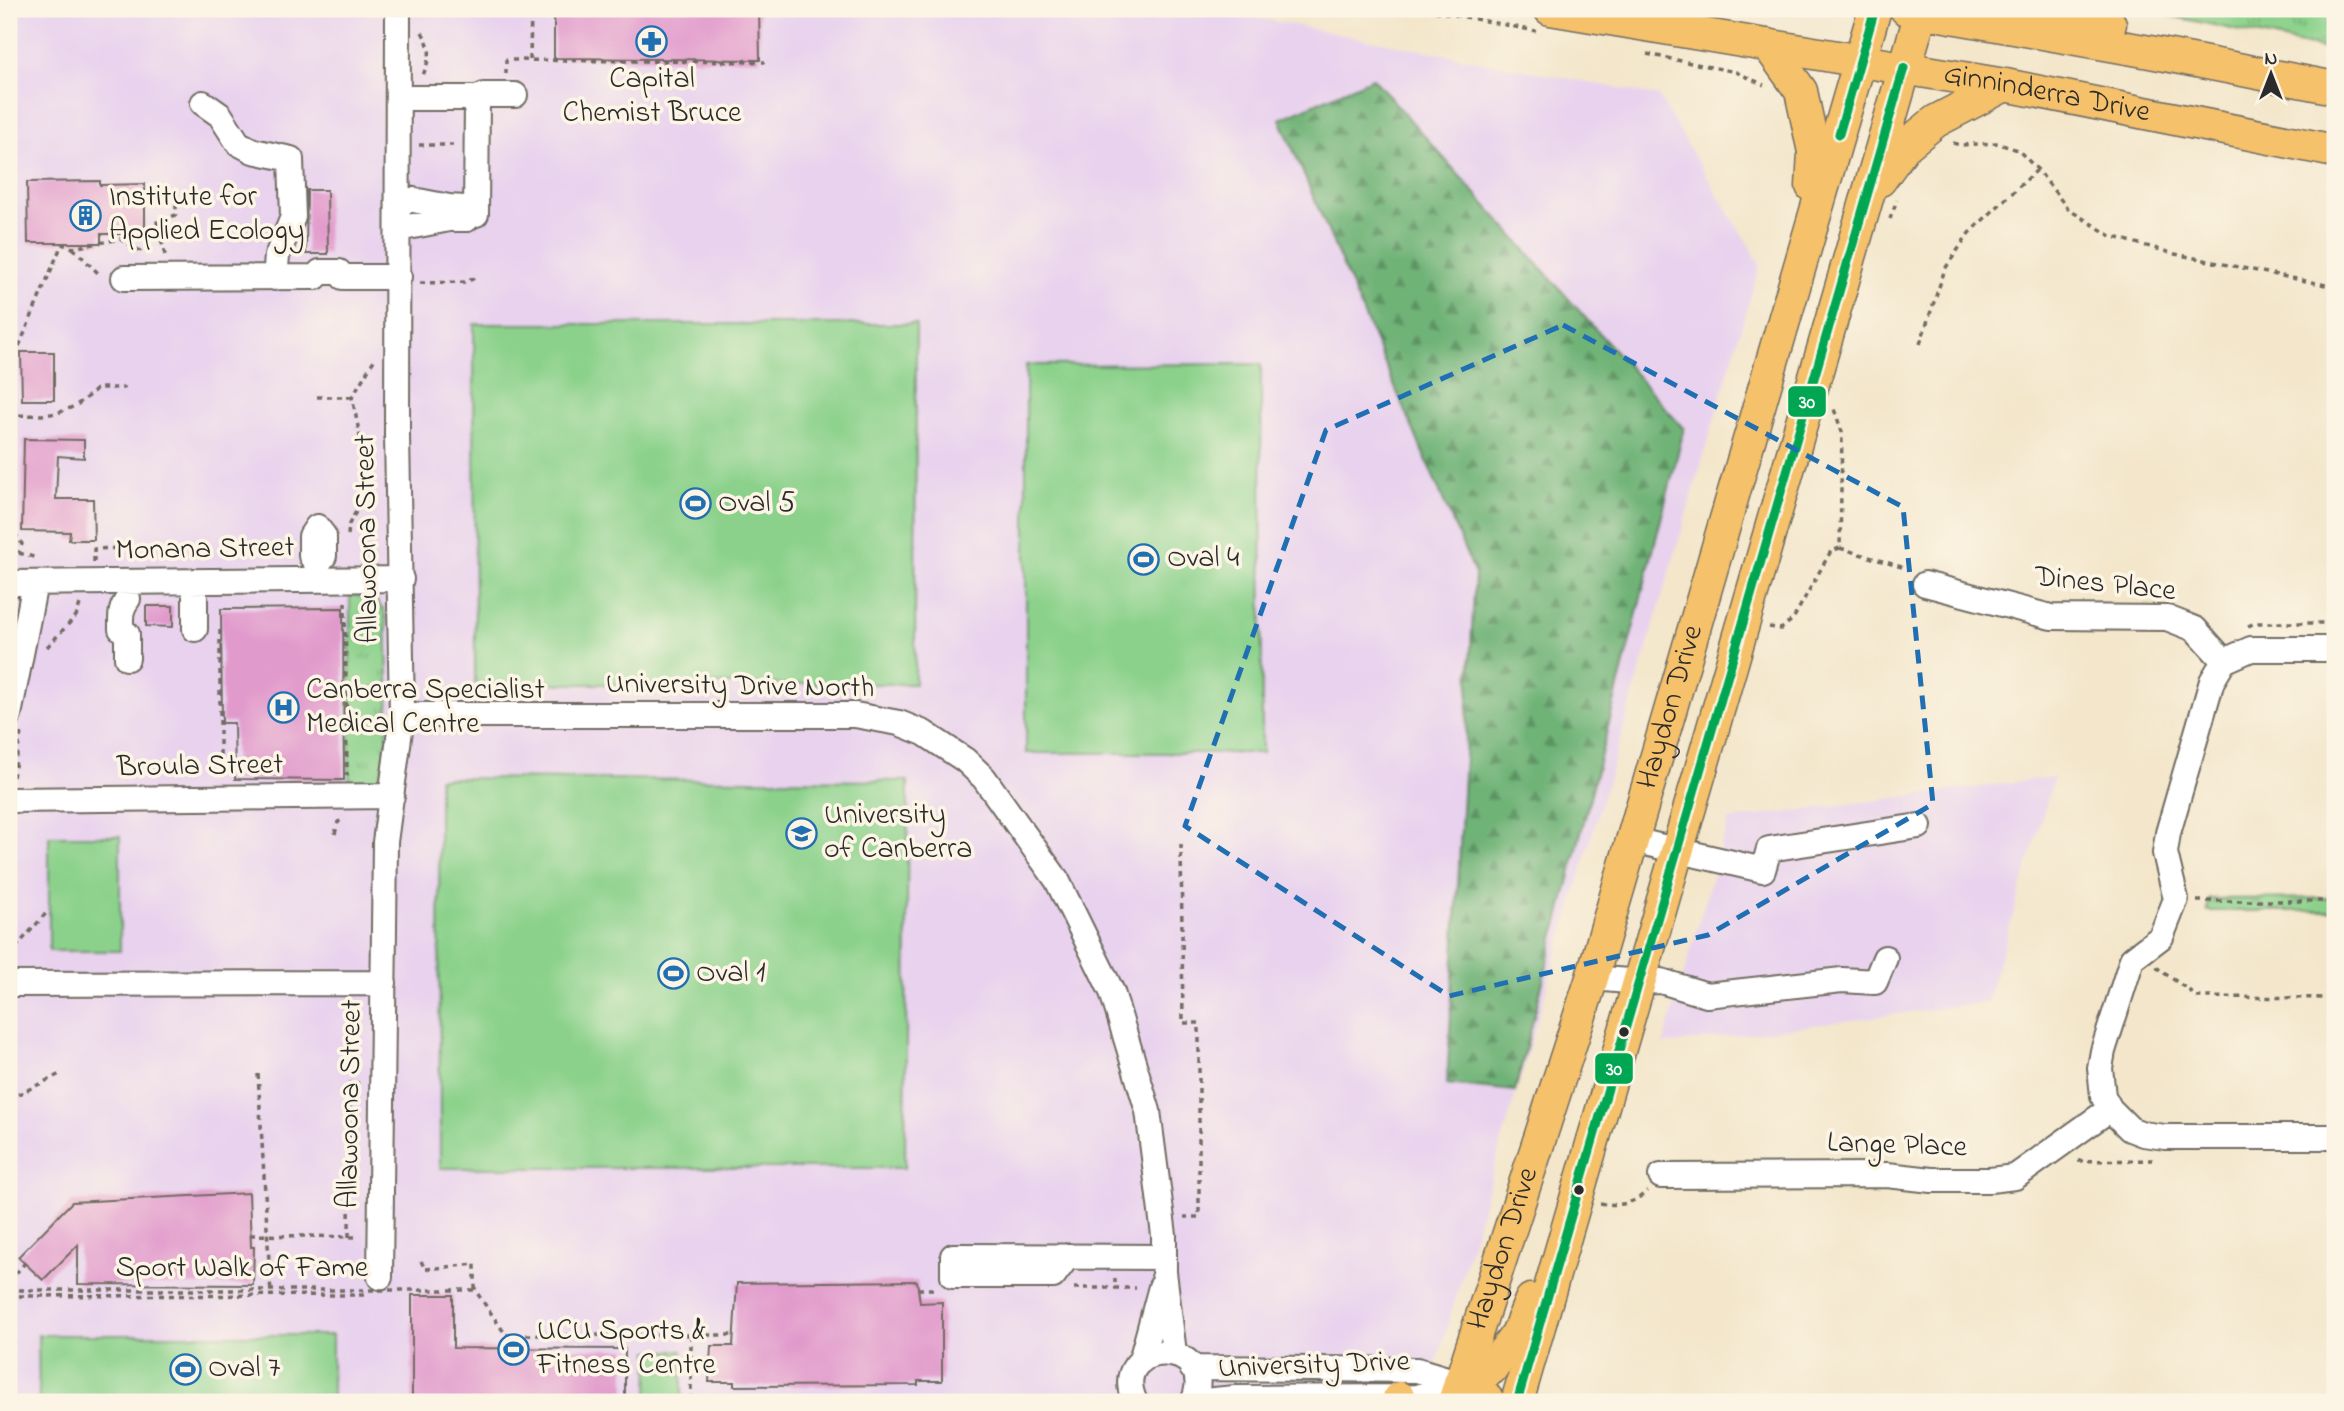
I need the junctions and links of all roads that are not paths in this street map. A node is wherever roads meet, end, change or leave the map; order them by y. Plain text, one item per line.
1 (398, 9) edge
2 (1550, 9) edge
3 (1875, 9) edge
4 (2036, 9) edge
5 (1916, 10) edge
6 (1768, 45) junction
7 (1860, 61) junction
8 (1904, 68) junction
9 (2335, 73) edge
10 (2005, 85) junction
11 (510, 88) road end
12 (2335, 88) edge
13 (398, 98) junction
14 (477, 98) junction
15 (203, 103) dead end
16 (2335, 151) edge
17 (398, 197) junction
18 (1867, 198) junction
19 (476, 214) junction
20 (398, 229) junction
21 (1807, 244) junction
22 (122, 277) road end
23 (275, 278) junction
24 (399, 280) junction
25 (401, 579) junction
26 (195, 581) junction
27 (9, 583) edge
28 (35, 583) junction
29 (1926, 584) road end
30 (128, 590) junction
31 (207, 628) road end
32 (127, 646) dead end
33 (2335, 649) edge
34 (2224, 662) junction
35 (402, 715) junction
36 (15, 722) edge
37 (11, 789) edge
38 (393, 796) junction
39 (1919, 826) dead end
40 (1632, 840) junction
41 (1678, 850) junction
42 (1885, 958) dead end
43 (1592, 978) junction
44 (1640, 982) junction
45 (384, 983) junction
46 (9, 984) edge
47 (2110, 1109) junction
48 (2335, 1137) edge
49 (1661, 1176) road end
50 (1585, 1204) junction
51 (1068, 1256) dead end
52 (1164, 1265) junction
53 (380, 1286) road end
54 (1141, 1361) junction
55 (1183, 1361) junction
56 (1457, 1393) edge
57 (1400, 1400) edge
58 (1135, 1402) edge
59 (1193, 1402) edge
60 (1489, 1402) edge
61 (1517, 1402) edge

1 - 13 street, Allawoona Street
2 - 6 main road, Ginninderra Drive
3 - 7 main road, Haydon Drive
4 - 9 main road
5 - 8 main road, Haydon Drive
5 - 12 main road, Ginninderra Drive
6 - 7 main road, Ginninderra Drive
6 - 21 main road
7 - 8 main road, Ginninderra Drive
7 - 21 main road, Haydon Drive
8 - 10 main road, Ginninderra Drive
8 - 18 main road, Haydon Drive
10 - 16 main road, Ginninderra Drive
10 - 18 main road
11 - 14 street
13 - 14 street
13 - 17 street, Allawoona Street
14 - 19 street
15 - 23 street
17 - 19 street
17 - 20 street, Allawoona Street
18 - 41 main road, Haydon Drive
19 - 20 street
20 - 24 street, Allawoona Street
21 - 40 main road, Haydon Drive
22 - 23 street
23 - 24 street
24 - 25 street, Allawoona Street
25 - 26 street, Monana Street
25 - 35 street, Allawoona Street
26 - 30 street, Monana Street
26 - 31 street
27 - 28 street, Monana Street
28 - 30 street, Monana Street
28 - 36 street
29 - 34 street, Dines Place
30 - 32 street
33 - 34 street
34 - 47 street
35 - 38 street, Allawoona Street
35 - 52 street, University Drive North
37 - 38 street, Broula Street
38 - 45 street, Allawoona Street
39 - 41 street
40 - 41 street
40 - 43 main road, Haydon Drive
41 - 44 main road, Haydon Drive
42 - 44 street
43 - 44 street
43 - 56 main road, Haydon Drive
44 - 50 main road, Haydon Drive
45 - 46 street
45 - 53 street, Allawoona Street
47 - 48 street
47 - 49 street, Lange Place
50 - 56 main road
50 - 61 main road, Haydon Drive
51 - 52 street
52 - 54 street, University Drive North
52 - 55 street, University Drive North
54 - 55 street, University Drive
54 - 58 street, University Drive North
55 - 56 street, University Drive
55 - 59 street, University Drive North
56 - 57 street, University Drive
56 - 60 main road
57 - 59 street, University Drive

